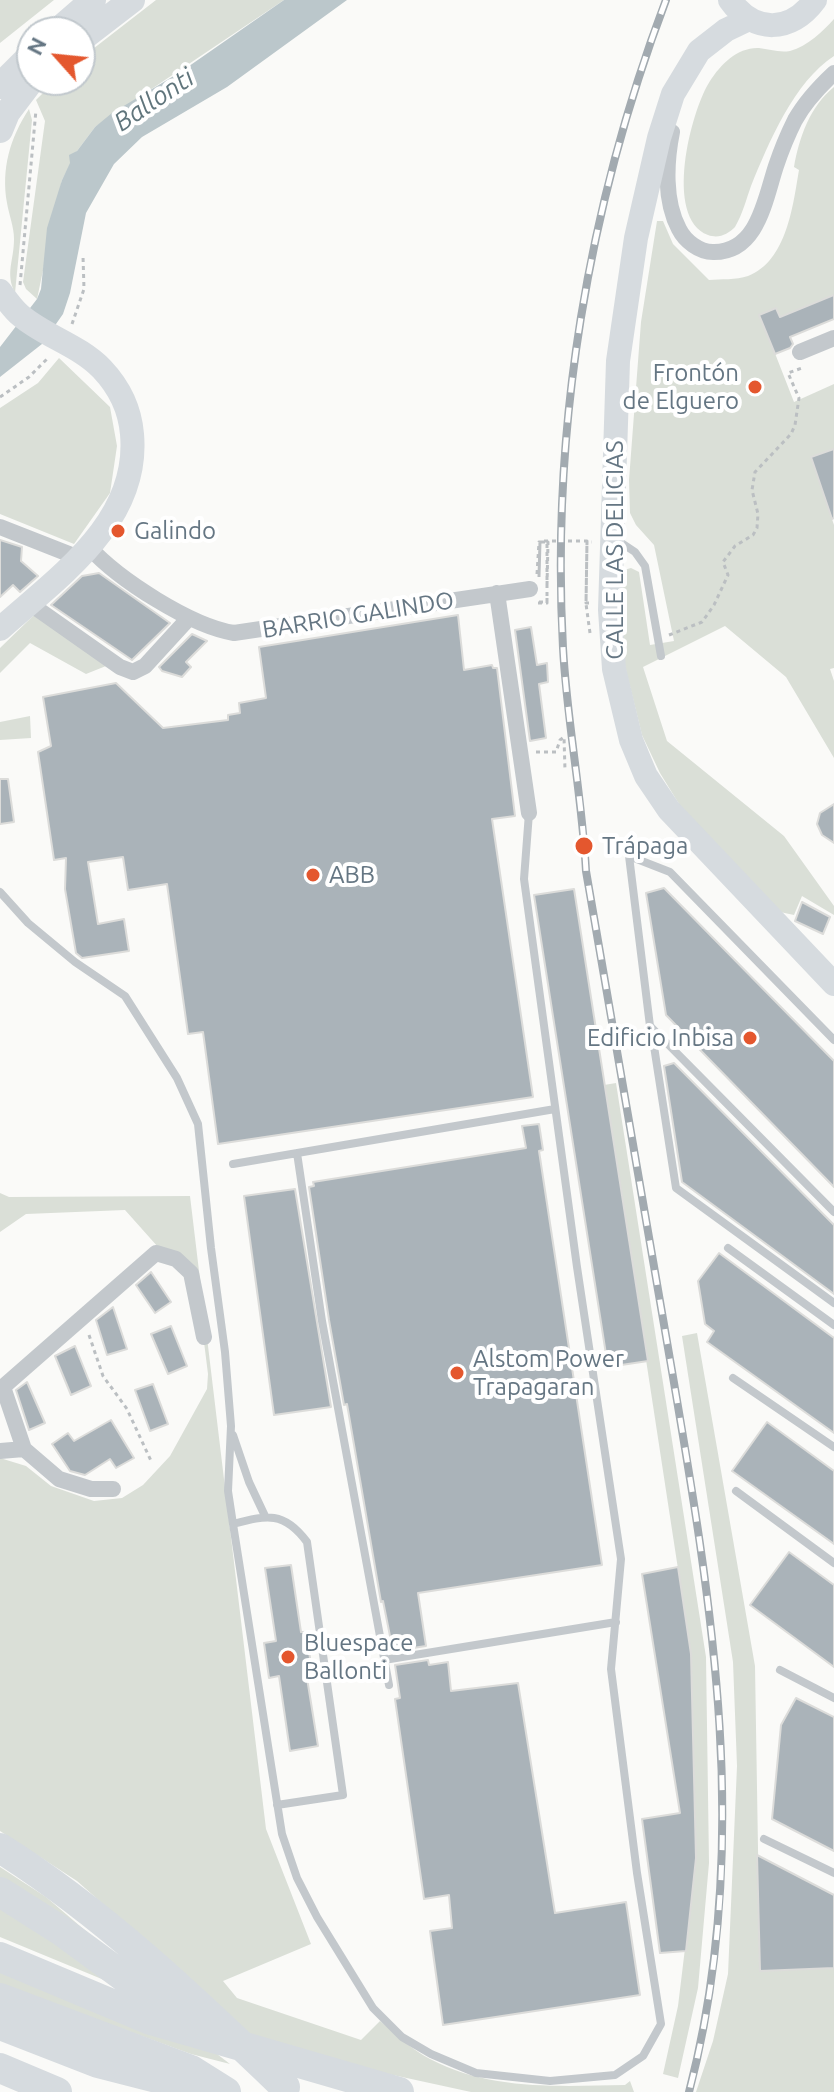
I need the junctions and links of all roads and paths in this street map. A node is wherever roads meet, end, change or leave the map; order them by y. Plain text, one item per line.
1 (93, 0) edge
2 (132, 0) edge
3 (730, 0) edge
4 (815, 0) edge
5 (74, 16) edge
6 (749, 19) junction
7 (96, 28) edge
8 (699, 51) junction
9 (834, 73) edge
10 (16, 95) edge
11 (36, 110) dead end
12 (0, 130) edge
13 (11, 303) edge
14 (834, 338) edge
15 (803, 359) joint
16 (0, 527) edge
17 (612, 538) junction
18 (84, 553) junction
19 (538, 572) junction
20 (497, 593) junction
21 (536, 594) junction
22 (29, 603) junction
23 (593, 603) dead end
24 (188, 619) junction
25 (0, 629) edge
26 (658, 640) junction
27 (661, 656) dead end
28 (520, 753) junction
29 (565, 770) dead end
30 (529, 813) joint
31 (0, 892) edge
32 (834, 984) edge
33 (650, 1026) junction
34 (834, 1040) edge
35 (555, 1109) junction
36 (297, 1153) junction
37 (233, 1164) dead end
38 (834, 1212) edge
39 (728, 1248) dead end
40 (834, 1303) edge
41 (77, 1320) junction
42 (834, 1325) edge
43 (204, 1337) dead end
44 (733, 1378) dead end
45 (231, 1426) junction
46 (834, 1447) edge
47 (24, 1449) junction
48 (0, 1451) edge
49 (152, 1463) dead end
50 (113, 1489) dead end
51 (736, 1491) dead end
52 (265, 1516) junction
53 (233, 1524) junction
54 (834, 1563) edge
55 (616, 1622) junction
56 (384, 1660) junction
57 (780, 1670) dead end
58 (389, 1685) dead end
59 (834, 1698) edge
60 (277, 1805) junction
61 (764, 1839) dead end
62 (0, 1848) edge
63 (834, 1873) edge
64 (0, 1892) edge
65 (0, 1957) edge
66 (143, 1973) junction
67 (0, 1998) edge
68 (0, 2025) edge
69 (0, 2068) edge
70 (290, 2090) edge
71 (57, 2092) edge
72 (214, 2092) edge
73 (226, 2092) edge
74 (399, 2092) edge

1 - 5 main road
2 - 7 main road
3 - 6 street
4 - 6 street
6 - 8 street
8 - 9 street
8 - 17 street, CALLE LAS DELICIAS
10 - 12 main road
11 - 13 path
13 - 18 street
14 - 15 street
15 - 26 path
16 - 18 street, BARRIO GALINDO
17 - 26 lane
17 - 32 street, CALLE LAS DELICIAS
18 - 22 street
18 - 24 street, BARRIO GALINDO
19 - 21 path
19 - 21 path
19 - 23 path
20 - 21 street, BARRIO GALINDO
20 - 24 street, BARRIO GALINDO
20 - 28 street
22 - 24 street
22 - 25 street
26 - 27 lane
28 - 29 path
28 - 30 street
30 - 35 lane
31 - 45 lane
33 - 34 lane
33 - 38 lane
33 - 40 lane
35 - 36 lane
35 - 55 lane
36 - 37 lane
36 - 56 lane
39 - 42 lane
41 - 43 street
41 - 47 street
41 - 49 path
44 - 46 lane
45 - 52 lane
45 - 53 lane
47 - 48 street
47 - 50 street
51 - 54 lane
52 - 53 lane
52 - 60 lane
53 - 60 lane
55 - 56 lane
55 - 60 lane
56 - 58 lane
57 - 59 lane
61 - 63 lane
62 - 66 highway
64 - 66 highway
65 - 74 highway
66 - 70 highway
67 - 73 highway
68 - 72 highway
69 - 71 highway

